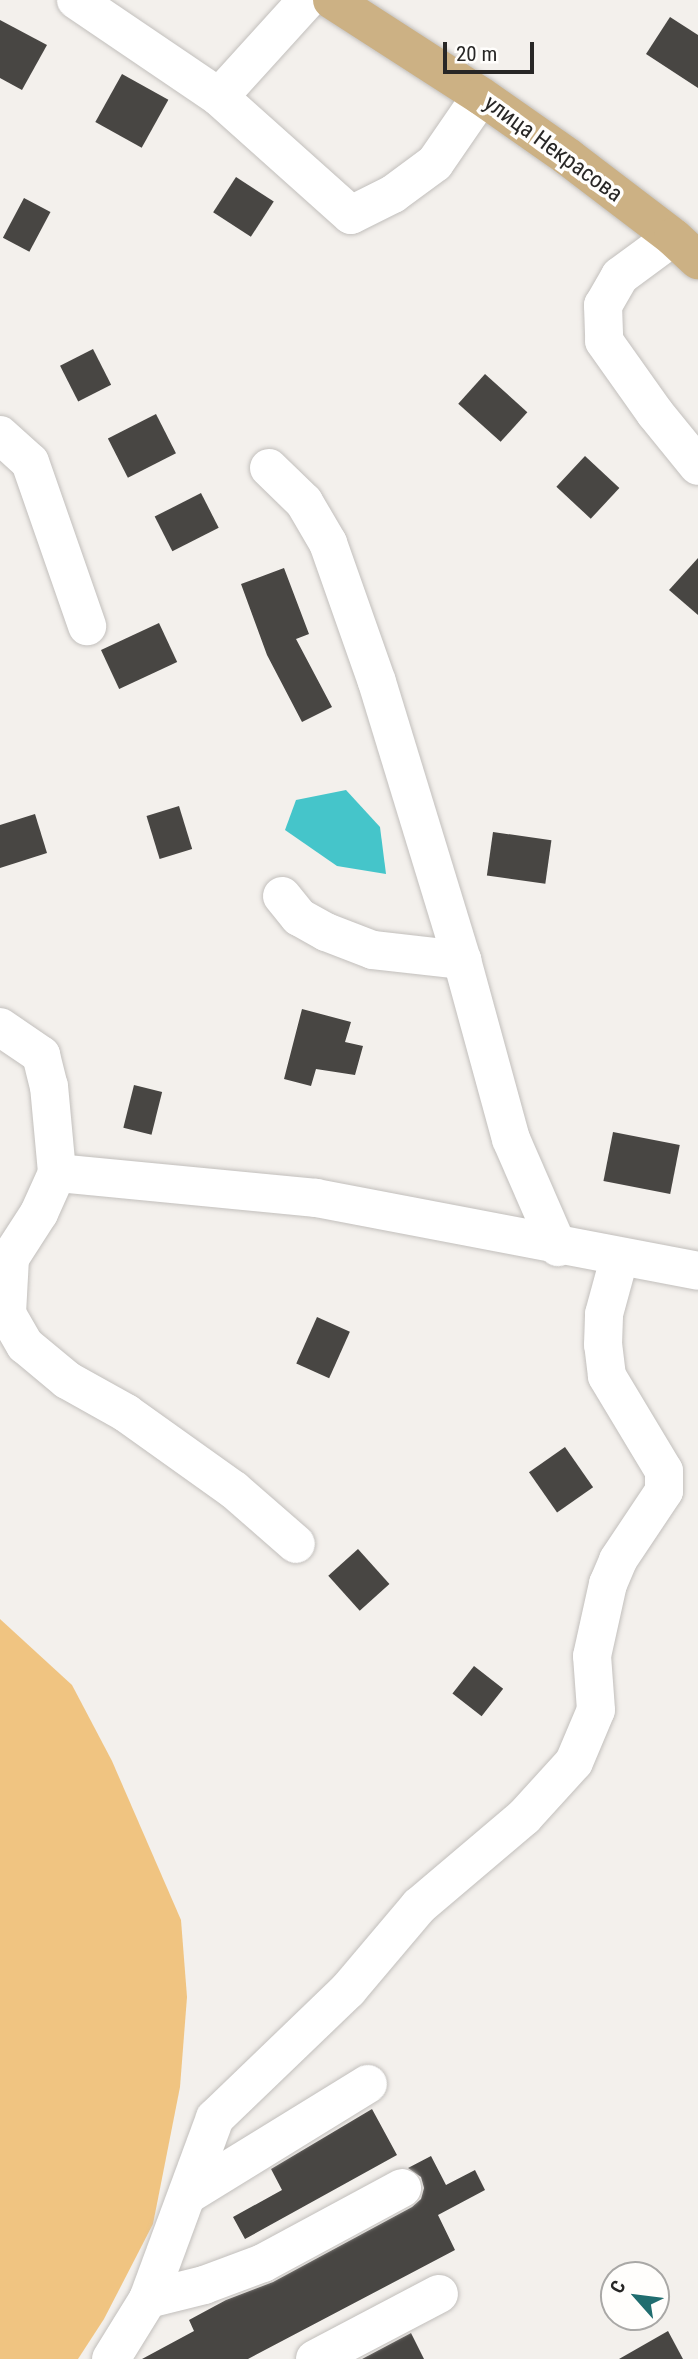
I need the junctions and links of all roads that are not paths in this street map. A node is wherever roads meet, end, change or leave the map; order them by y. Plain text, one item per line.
1 (76, 0) edge
2 (307, 0) edge
3 (332, 0) edge
4 (481, 96) junction
5 (219, 97) junction
6 (686, 249) edge
7 (0, 435) edge
8 (698, 466) edge
9 (269, 468) dead end
10 (87, 626) dead end
11 (282, 897) dead end
12 (463, 960) junction
13 (0, 1027) edge
14 (57, 1173) junction
15 (558, 1247) junction
16 (619, 1259) junction
17 (698, 1271) edge
18 (296, 1544) dead end
19 (368, 2084) dead end
20 (402, 2188) dead end
21 (189, 2194) junction
22 (439, 2294) dead end
23 (148, 2299) junction
24 (111, 2359) edge
25 (314, 2359) edge

1 - 5 street
2 - 5 street
3 - 4 main road, улица Некрасова
4 - 5 street
4 - 6 main road, улица Некрасова
6 - 8 street
7 - 10 street
9 - 12 street
11 - 12 street
12 - 15 street
13 - 14 street
14 - 15 street
14 - 18 street
15 - 16 street
16 - 17 street
16 - 21 street
19 - 21 street
20 - 23 street
21 - 23 street
22 - 25 street
23 - 24 street

